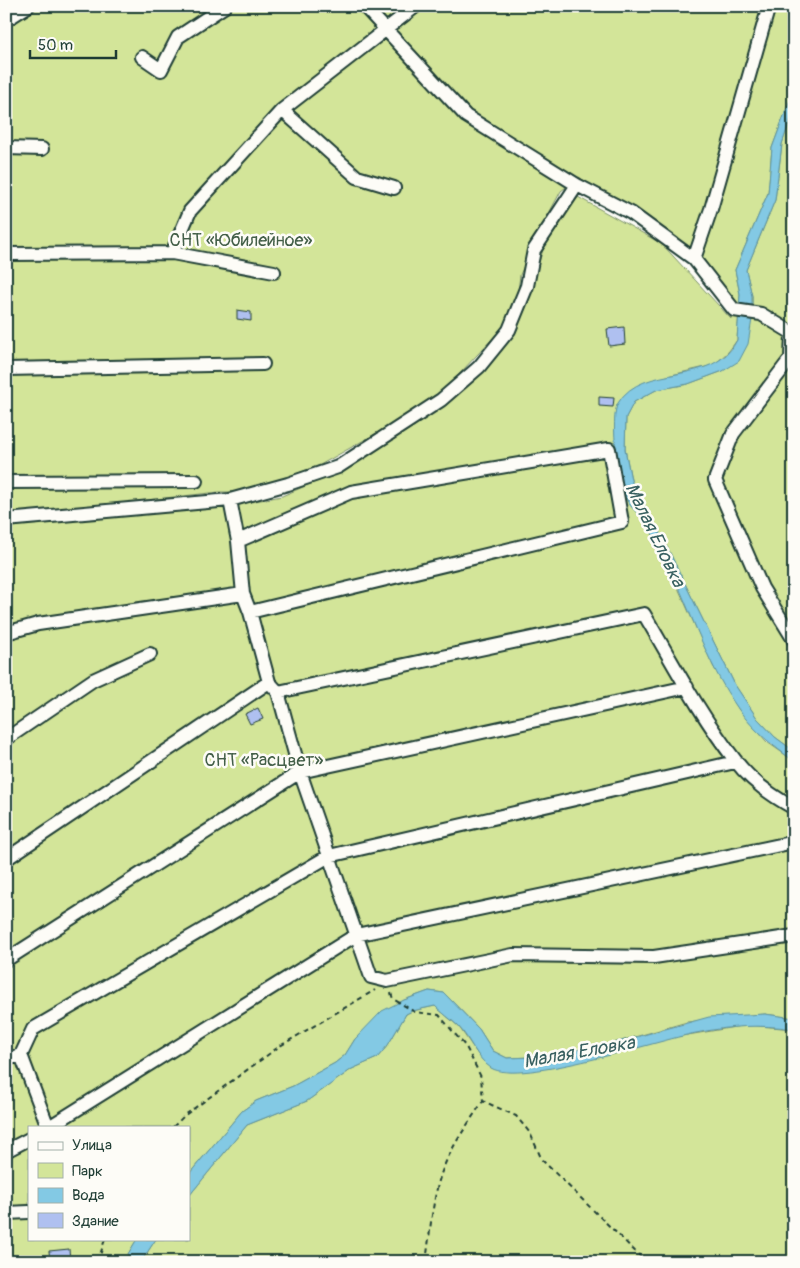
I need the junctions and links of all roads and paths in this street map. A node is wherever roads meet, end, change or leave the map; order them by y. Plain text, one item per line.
1 (28, 6) edge
2 (225, 6) edge
3 (364, 6) edge
4 (416, 6) edge
5 (769, 6) edge
6 (6, 20) edge
7 (385, 29) junction
8 (142, 57) dead end
9 (282, 110) junction
10 (6, 148) edge
11 (42, 149) dead end
12 (577, 185) junction
13 (394, 188) dead end
14 (172, 253) junction
15 (6, 254) edge
16 (694, 258) junction
17 (274, 272) dead end
18 (793, 334) edge
19 (792, 360) edge
20 (263, 364) dead end
21 (6, 369) edge
22 (196, 481) dead end
23 (6, 482) edge
24 (230, 500) junction
25 (6, 520) edge
26 (238, 541) junction
27 (243, 594) junction
28 (250, 612) junction
29 (6, 633) edge
30 (794, 640) edge
31 (150, 654) dead end
32 (269, 682) junction
33 (687, 688) junction
34 (278, 692) junction
35 (6, 739) edge
36 (735, 762) junction
37 (300, 772) junction
38 (794, 808) edge
39 (794, 842) edge
40 (329, 856) junction
41 (6, 859) edge
42 (356, 935) junction
43 (794, 936) edge
44 (6, 960) edge
45 (387, 981) junction
46 (392, 999) dead end
47 (22, 1055) junction
48 (6, 1058) edge
49 (483, 1101) junction
50 (49, 1126) edge
51 (51, 1126) edge
52 (174, 1126) edge
53 (28, 1140) edge
54 (6, 1151) edge
55 (28, 1212) edge
56 (6, 1213) edge
57 (105, 1240) edge
58 (98, 1262) edge
59 (426, 1262) edge
60 (646, 1262) edge

1 - 6 street
2 - 8 street
3 - 7 street
4 - 7 street
5 - 16 street
7 - 9 street
7 - 12 street
9 - 13 street
9 - 14 street
10 - 11 street
12 - 16 street
12 - 24 street
14 - 15 street
14 - 17 street
16 - 18 street
18 - 19 street
19 - 30 street
20 - 21 street
22 - 23 street
24 - 25 street
24 - 26 street
26 - 27 street
26 - 28 street
27 - 28 street
27 - 29 street
28 - 32 street
31 - 35 street
32 - 34 street
32 - 41 street
33 - 34 street
33 - 36 street
33 - 37 street
34 - 37 street
36 - 38 street
36 - 40 street
37 - 40 street
37 - 44 street
39 - 42 street
40 - 42 street
40 - 47 street
42 - 45 street
42 - 51 street
43 - 45 street
45 - 52 path
46 - 49 path
47 - 48 street
47 - 50 street
49 - 59 path
49 - 60 path
53 - 54 street
55 - 56 street
57 - 58 path

